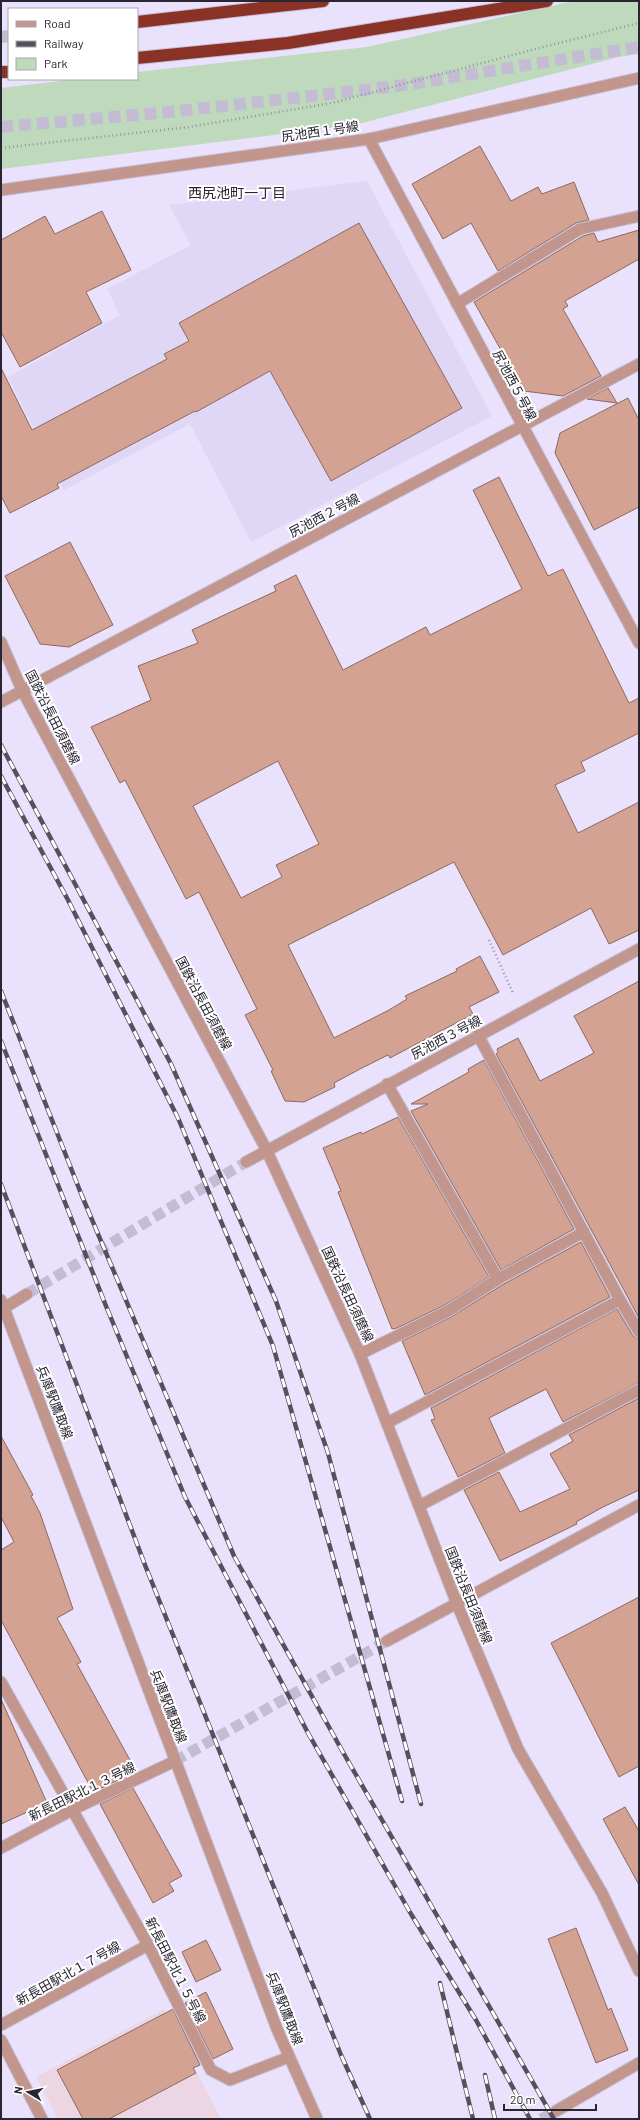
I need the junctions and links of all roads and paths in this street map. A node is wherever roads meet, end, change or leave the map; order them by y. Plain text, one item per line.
1 (323, 1) edge
2 (547, 1) edge
3 (138, 22) edge
4 (639, 23) edge
5 (138, 58) edge
6 (639, 78) edge
7 (369, 139) junction
8 (1, 148) edge
9 (1, 190) edge
10 (639, 216) edge
11 (457, 304) junction
12 (639, 364) edge
13 (522, 427) junction
14 (1, 642) edge
15 (639, 644) edge
16 (22, 690) junction
17 (1, 702) edge
18 (489, 940) dead end
19 (639, 949) edge
20 (515, 997) dead end
21 (478, 1035) junction
22 (387, 1084) junction
23 (266, 1150) junction
24 (246, 1162) tunnel mouth
25 (584, 1232) junction
26 (498, 1279) junction
27 (27, 1294) tunnel mouth
28 (620, 1300) junction
29 (2, 1306) edge
30 (639, 1332) edge
31 (360, 1354) junction
32 (639, 1390) edge
33 (387, 1423) junction
34 (639, 1505) edge
35 (419, 1506) junction
36 (457, 1604) junction
37 (387, 1641) tunnel mouth
38 (1, 1682) edge
39 (175, 1761) junction
40 (74, 1809) junction
41 (1, 1848) edge
42 (148, 1945) junction
43 (639, 1971) edge
44 (1, 2025) edge
45 (1, 2040) edge
46 (289, 2057) junction
47 (639, 2063) edge
48 (556, 2111) tunnel mouth
49 (42, 2119) edge
50 (317, 2119) edge

1 - 3 highway
2 - 5 highway
4 - 8 path
6 - 7 street, 尻池西１号線
7 - 9 street, 尻池西１号線
7 - 11 street, 尻池西５号線
10 - 11 street
11 - 13 street, 尻池西５号線
12 - 13 street, 尻池西２号線
13 - 15 street, 尻池西５号線
13 - 16 street, 尻池西２号線
14 - 16 street, 国鉄沿長田須磨線
16 - 17 street, 尻池西２号線
16 - 23 street, 国鉄沿長田須磨線
18 - 20 path
19 - 21 street, 尻池西３号線
21 - 22 street, 尻池西３号線
21 - 25 street
22 - 23 street, 尻池西３号線
22 - 26 street
23 - 24 street, 尻池西３号線
23 - 31 street, 国鉄沿長田須磨線
25 - 26 street
25 - 28 street
26 - 31 street
27 - 29 street
28 - 30 street
28 - 33 street
29 - 39 street, 兵庫駅鷹取線
31 - 33 street, 国鉄沿長田須磨線
32 - 35 street
33 - 35 street, 国鉄沿長田須磨線
34 - 36 street
35 - 36 street, 国鉄沿長田須磨線
36 - 37 street
36 - 43 street, 国鉄沿長田須磨線
38 - 40 street, 新長田駅北１５号線
39 - 40 street, 新長田駅北１３号線
39 - 46 street, 兵庫駅鷹取線
40 - 41 street, 新長田駅北１３号線
40 - 42 street, 新長田駅北１５号線
42 - 44 street, 新長田駅北１７号線
42 - 46 street, 新長田駅北１５号線
45 - 49 street
46 - 50 street, 兵庫駅鷹取線
47 - 48 street

